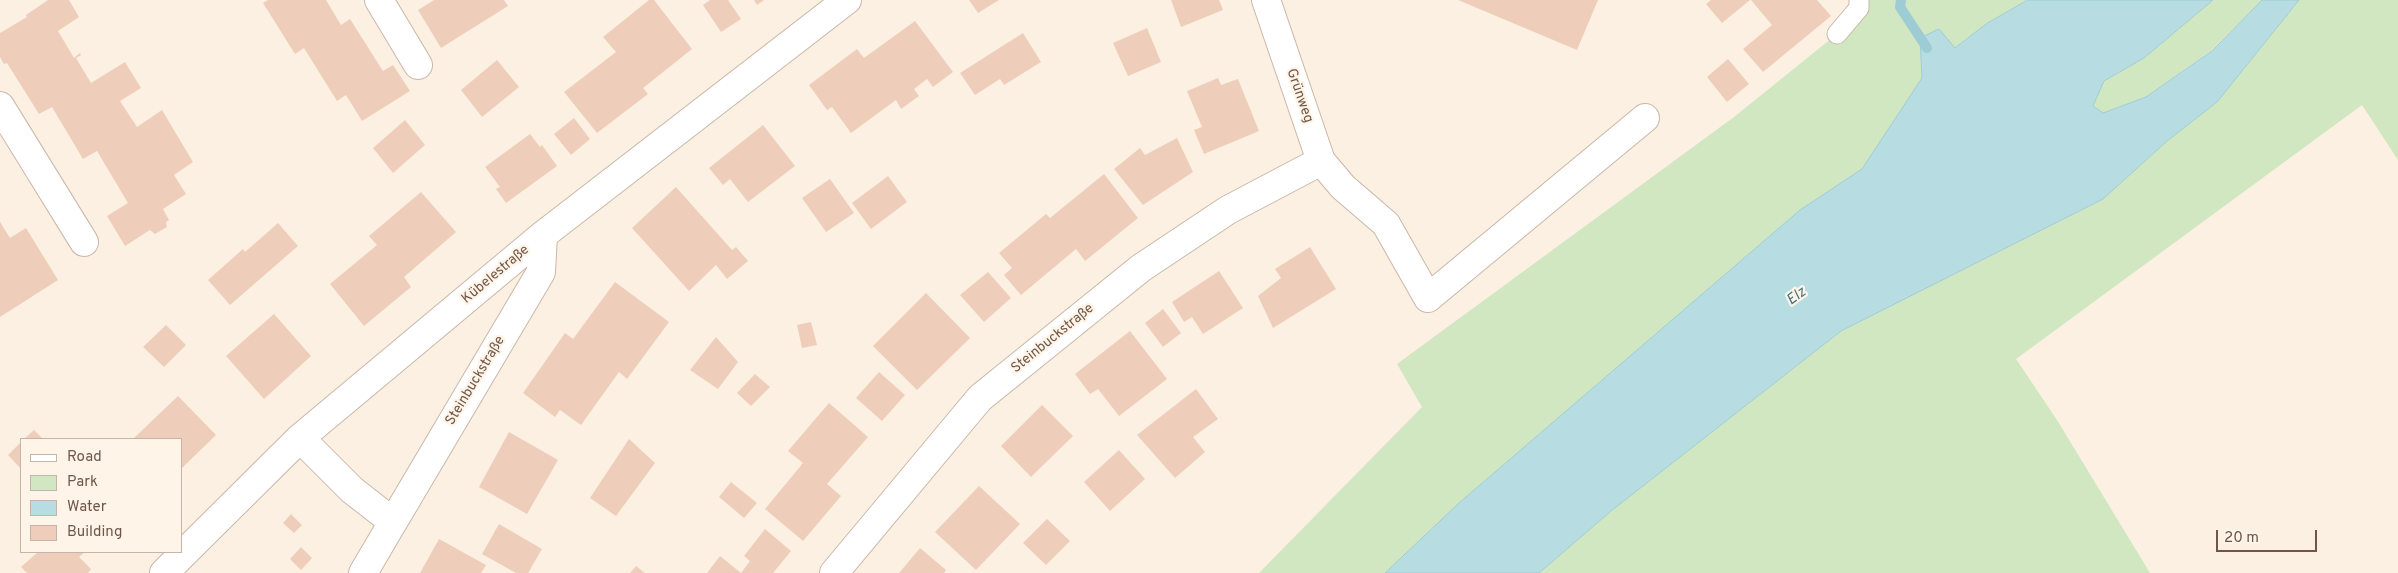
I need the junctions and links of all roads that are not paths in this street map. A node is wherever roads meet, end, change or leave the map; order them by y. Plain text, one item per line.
1 (379, 0) edge
2 (848, 0) edge
3 (1266, 0) edge
4 (1859, 0) edge
5 (1837, 34) dead end
6 (418, 64) dead end
7 (0, 106) edge
8 (1645, 118) dead end
9 (1321, 161) junction
10 (543, 235) junction
11 (84, 242) dead end
12 (300, 438) junction
13 (393, 522) junction
14 (164, 573) edge
15 (363, 573) edge
16 (834, 573) edge

1 - 6 street
2 - 10 street, Kübelestraße
3 - 9 street, Grünweg
4 - 5 lane
7 - 11 street
8 - 9 street, Grünweg
9 - 16 street, Steinbuckstraße
10 - 12 street, Kübelestraße
10 - 13 street, Steinbuckstraße
12 - 13 street
12 - 14 street, Kübelestraße
13 - 15 street, Steinbuckstraße

